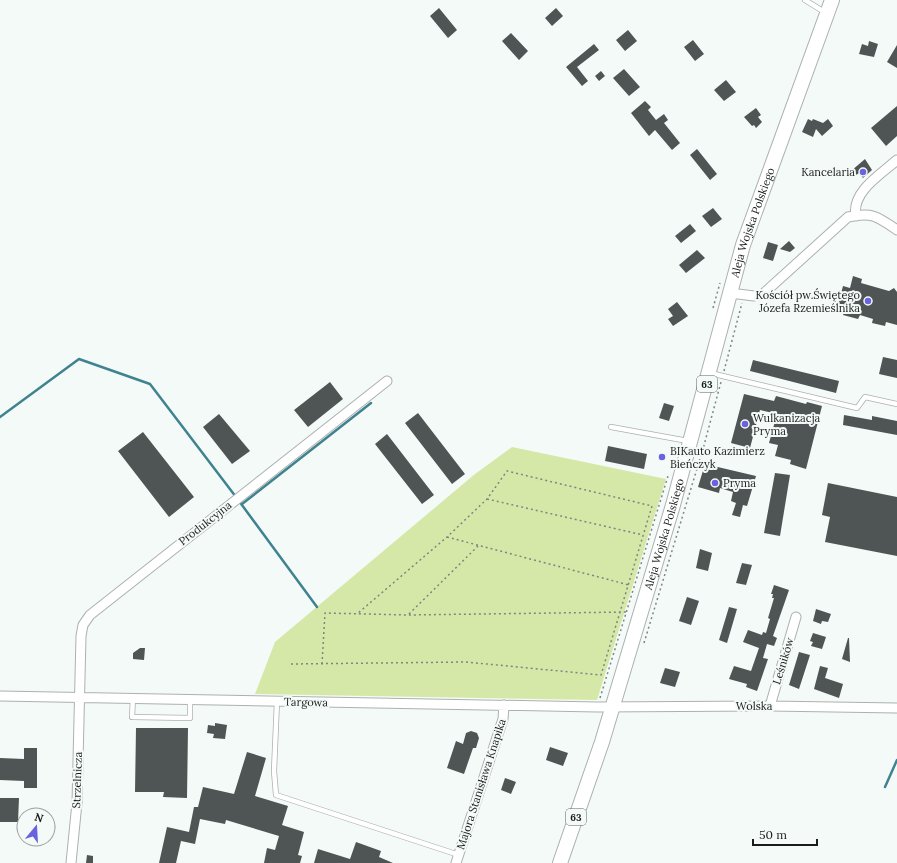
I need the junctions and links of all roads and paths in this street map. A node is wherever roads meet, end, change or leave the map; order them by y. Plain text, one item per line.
1 (805, 0) edge
2 (832, 0) edge
3 (827, 14) junction
4 (897, 160) edge
5 (856, 216) junction
6 (897, 230) edge
7 (721, 280) dead end
8 (737, 294) junction
9 (712, 313) dead end
10 (717, 374) junction
11 (387, 381) dead end
12 (897, 404) edge
13 (611, 428) dead end
14 (691, 442) junction
15 (669, 473) dead end
16 (488, 499) junction
17 (643, 535) junction
18 (447, 537) junction
19 (479, 545) junction
20 (629, 585) junction
21 (621, 612) junction
22 (628, 612) junction
23 (357, 614) junction
24 (408, 615) junction
25 (796, 617) dead end
26 (642, 649) dead end
27 (291, 664) dead end
28 (322, 664) junction
29 (0, 696) edge
30 (80, 697) junction
31 (133, 698) junction
32 (190, 699) junction
33 (277, 701) junction
34 (504, 706) junction
35 (770, 706) junction
36 (597, 708) junction
37 (612, 708) junction
38 (897, 708) edge
39 (457, 859) edge
40 (71, 863) edge
41 (560, 863) edge

1 - 3 lane
2 - 3 main road, Aleja Wojska Polskiego / 63
3 - 8 main road, Aleja Wojska Polskiego / 63
4 - 5 street
5 - 6 street
5 - 8 street
7 - 9 path
8 - 10 main road, Aleja Wojska Polskiego / 63
8 - 10 path
10 - 12 lane
10 - 14 main road, Aleja Wojska Polskiego / 63
10 - 26 path
11 - 30 street, Produkcyjna
13 - 14 lane
14 - 37 main road, Aleja Wojska Polskiego / 63
15 - 22 path
16 - 17 path
16 - 17 path
16 - 18 path
17 - 20 path
18 - 19 path
18 - 23 path
19 - 20 path
19 - 24 path
20 - 21 path
21 - 22 path
21 - 24 path
21 - 28 path
22 - 36 path
23 - 24 path
23 - 28 path
25 - 35 street, Leśników
27 - 28 path
29 - 30 street, Targowa
30 - 31 street, Targowa
30 - 40 street, Strzelnicza
31 - 32 street, Targowa
31 - 32 lane
32 - 33 street, Targowa
33 - 34 street, Targowa
33 - 39 lane
34 - 36 street, Targowa
34 - 39 street, Majora Stanisława Knapika
35 - 37 street, Wolska
35 - 38 street, Wolska
36 - 37 street, Targowa
37 - 41 main road, Aleja Wojska Polskiego / 63

